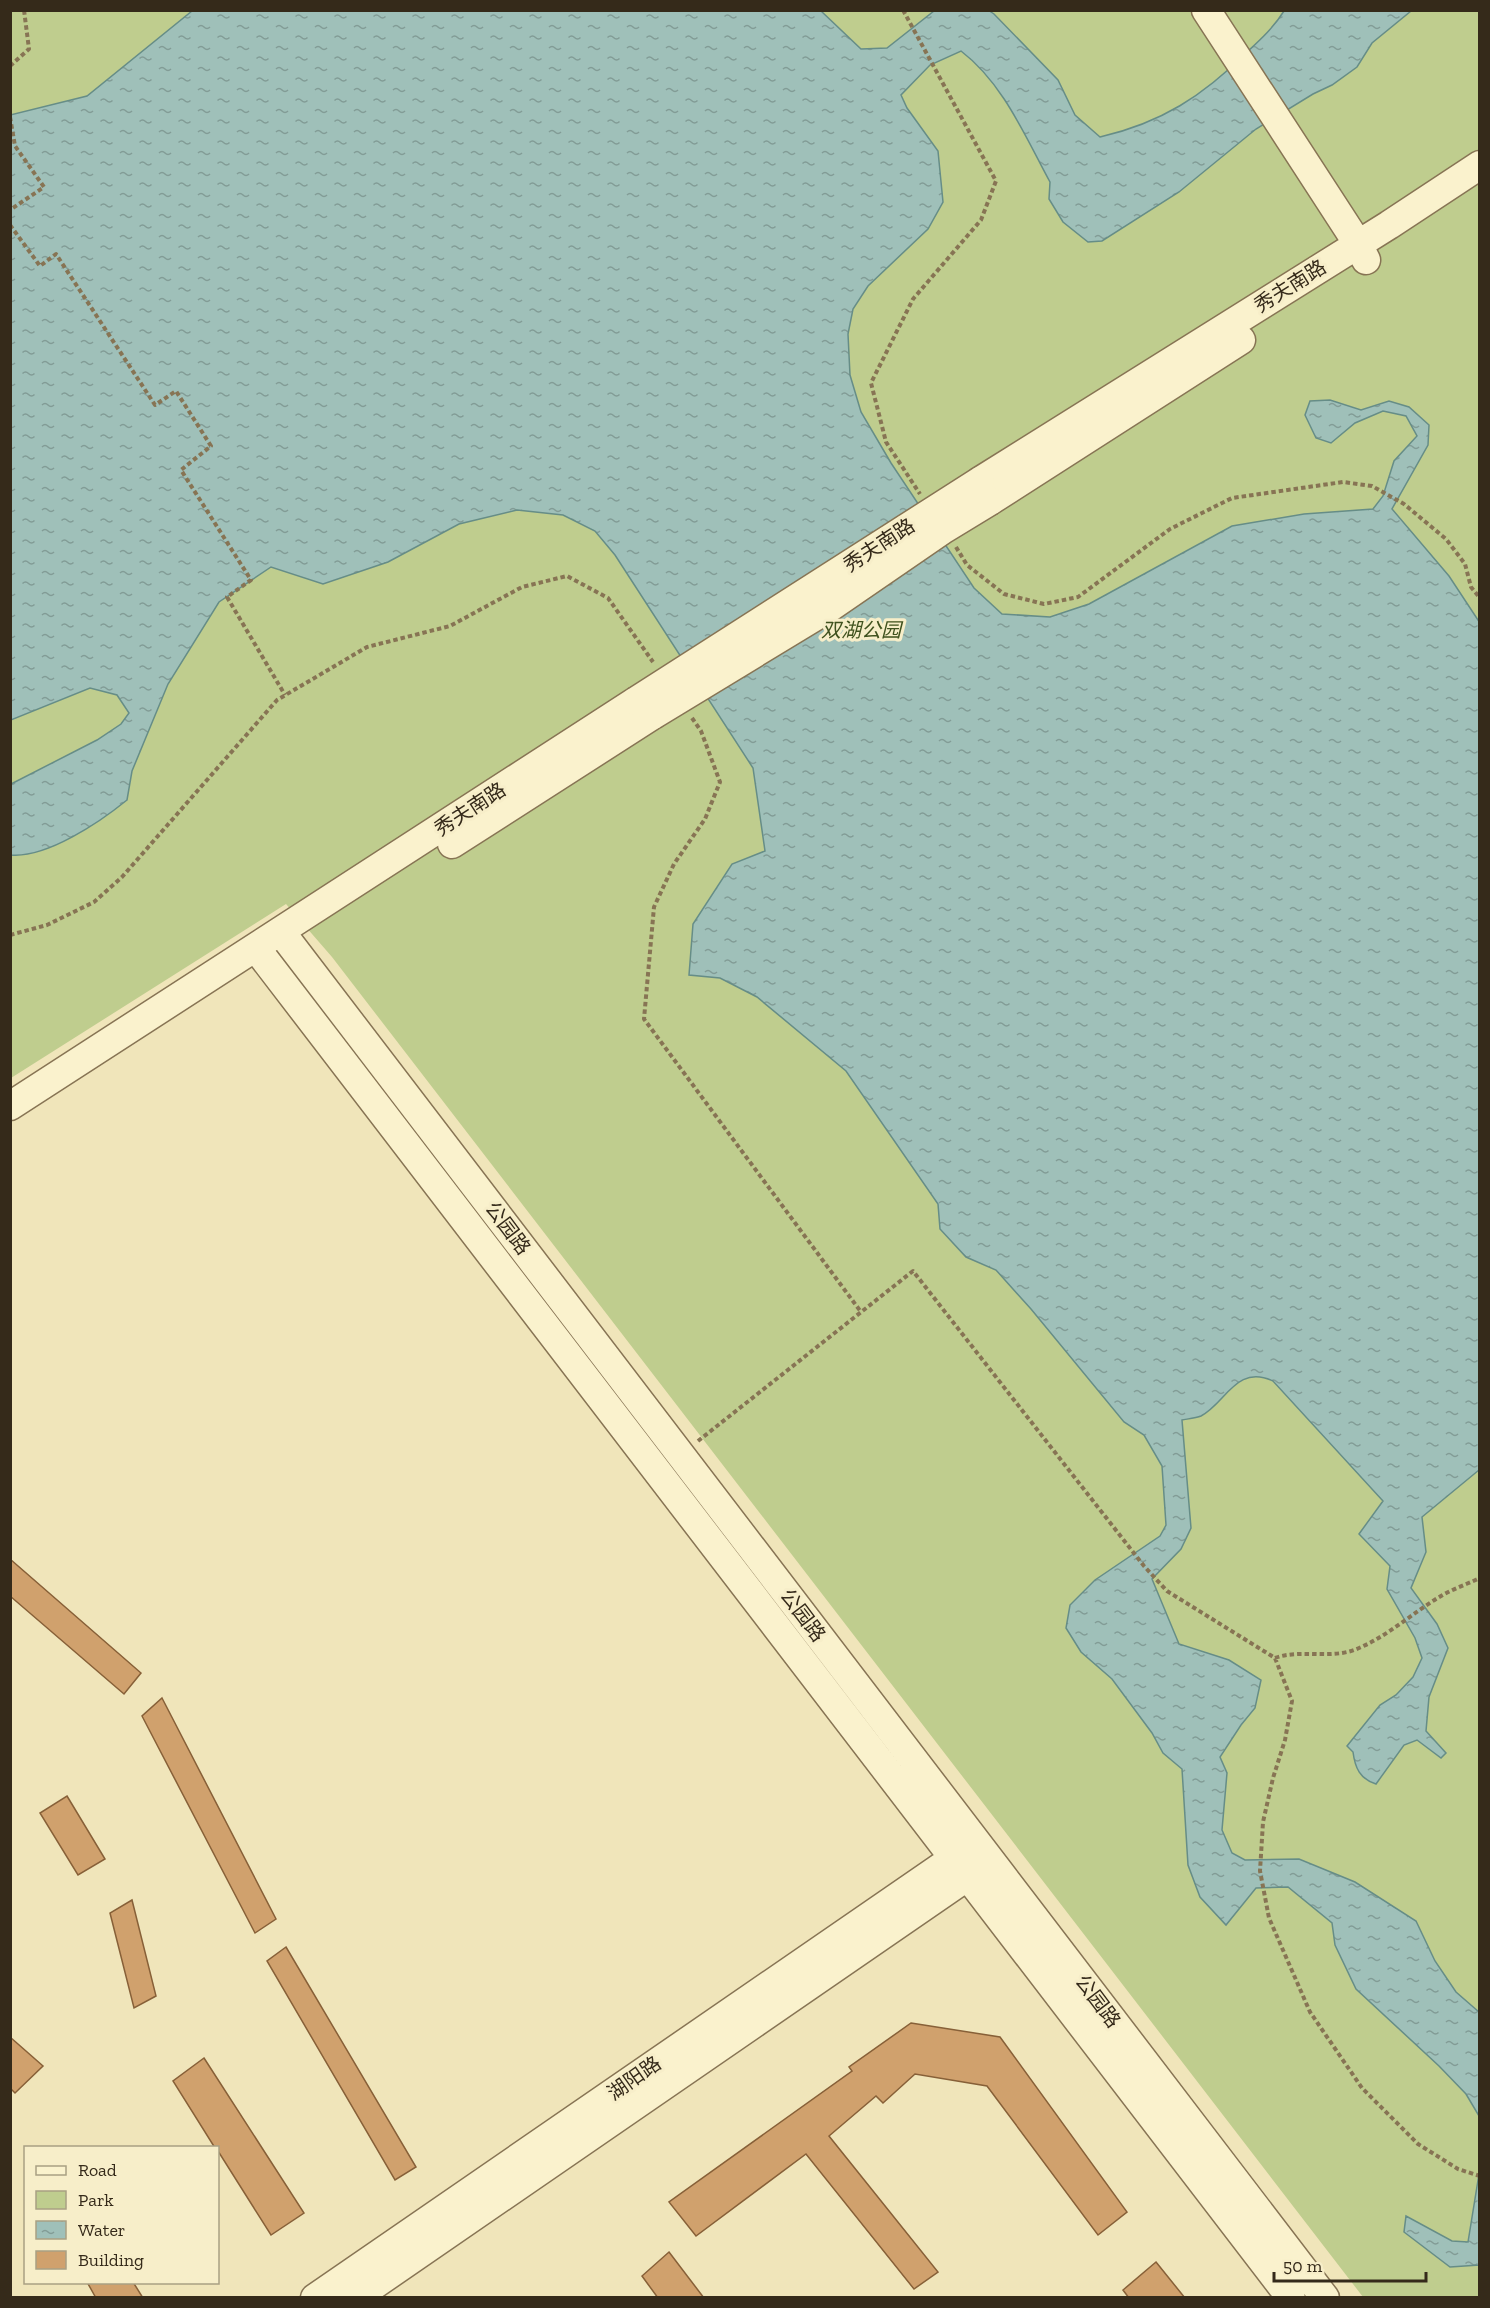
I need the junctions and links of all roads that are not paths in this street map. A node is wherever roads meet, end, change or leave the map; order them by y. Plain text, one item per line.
1 (1206, 10) edge
2 (1479, 165) edge
3 (1479, 187) edge
4 (1362, 252) junction
5 (281, 932) junction
6 (256, 948) junction
7 (10, 1106) edge
8 (961, 1867) junction
9 (315, 2298) edge
10 (355, 2298) edge
11 (1291, 2298) edge
12 (1324, 2298) edge

1 - 4 street
2 - 4 street, 秀夫南路
3 - 4 street, 秀夫南路
4 - 5 street, 秀夫南路, bridge
5 - 6 street, 秀夫南路
5 - 12 street, 公园路
6 - 7 street, 秀夫南路
6 - 8 street, 公园路
8 - 9 street, 湖阳路
8 - 10 street, 湖阳路
8 - 11 street, 公园路

